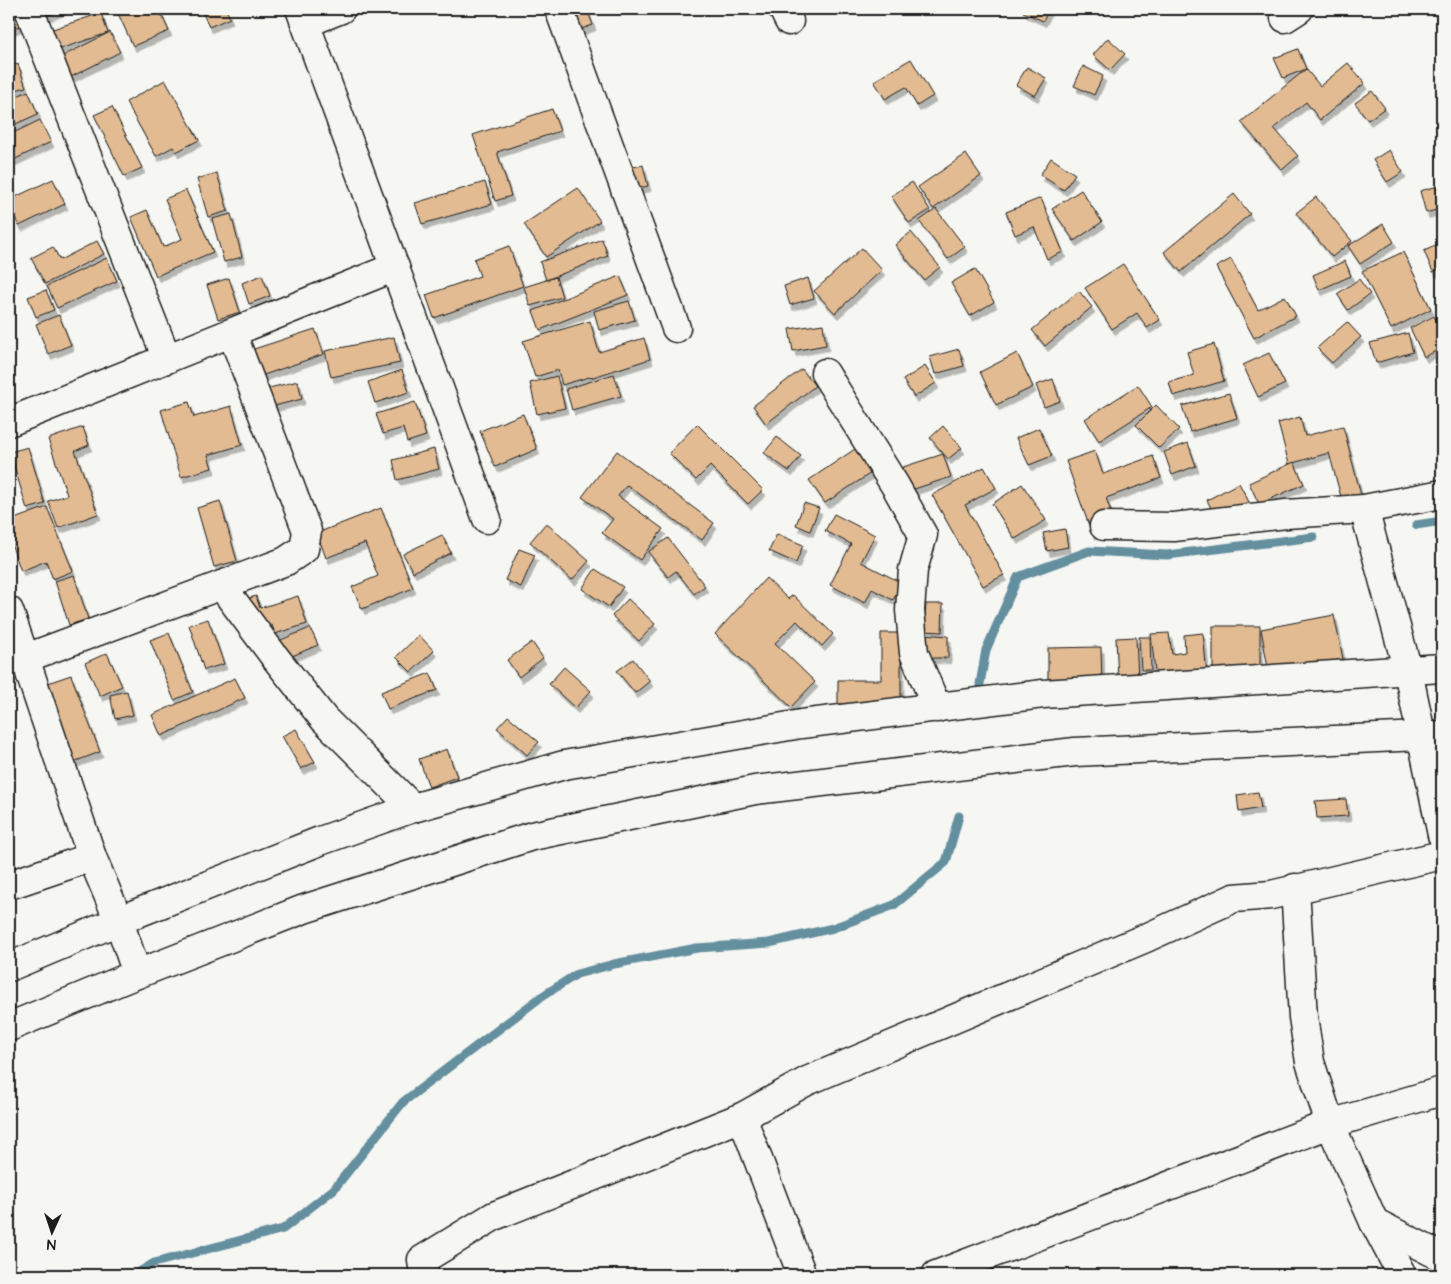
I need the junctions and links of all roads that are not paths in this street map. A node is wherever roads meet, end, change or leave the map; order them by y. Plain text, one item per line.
1 (29, 9) edge
2 (341, 9) edge
3 (559, 9) edge
4 (303, 16) edge
5 (395, 267) junction
6 (676, 328) dead end
7 (232, 333) junction
8 (167, 359) junction
9 (825, 373) dead end
10 (9, 422) edge
11 (1442, 494) edge
12 (1364, 509) junction
13 (487, 519) dead end
14 (1104, 526) dead end
15 (221, 585) junction
16 (9, 612) edge
17 (26, 658) junction
18 (1442, 668) edge
19 (1408, 671) junction
20 (938, 708) junction
21 (1432, 736) edge
22 (413, 808) junction
23 (1442, 835) edge
24 (1442, 856) edge
25 (92, 857) junction
26 (9, 885) edge
27 (1295, 888) junction
28 (119, 921) junction
29 (9, 967) edge
30 (137, 974) junction
31 (9, 1027) edge
32 (1442, 1091) edge
33 (742, 1117) junction
34 (1330, 1124) junction
35 (1374, 1222) junction
36 (1442, 1257) edge
37 (424, 1275) edge
38 (802, 1275) edge
39 (936, 1275) edge
40 (1402, 1275) edge

1 - 8 street
2 - 4 street
3 - 6 street
4 - 5 street
5 - 7 street
5 - 13 street
7 - 8 street
7 - 15 street
8 - 10 street
9 - 20 street
11 - 12 street
12 - 14 street
12 - 19 street
15 - 17 street
15 - 22 street
16 - 17 street
17 - 25 street
18 - 19 street
19 - 20 street
19 - 21 street
20 - 22 street
21 - 23 street
21 - 30 street
22 - 28 street
24 - 27 street
25 - 26 street
25 - 28 street
27 - 33 street
27 - 34 street
28 - 29 street
28 - 30 street
30 - 31 street
32 - 34 street
33 - 37 street
33 - 38 street
34 - 35 street
34 - 39 street
35 - 36 street
35 - 40 street

